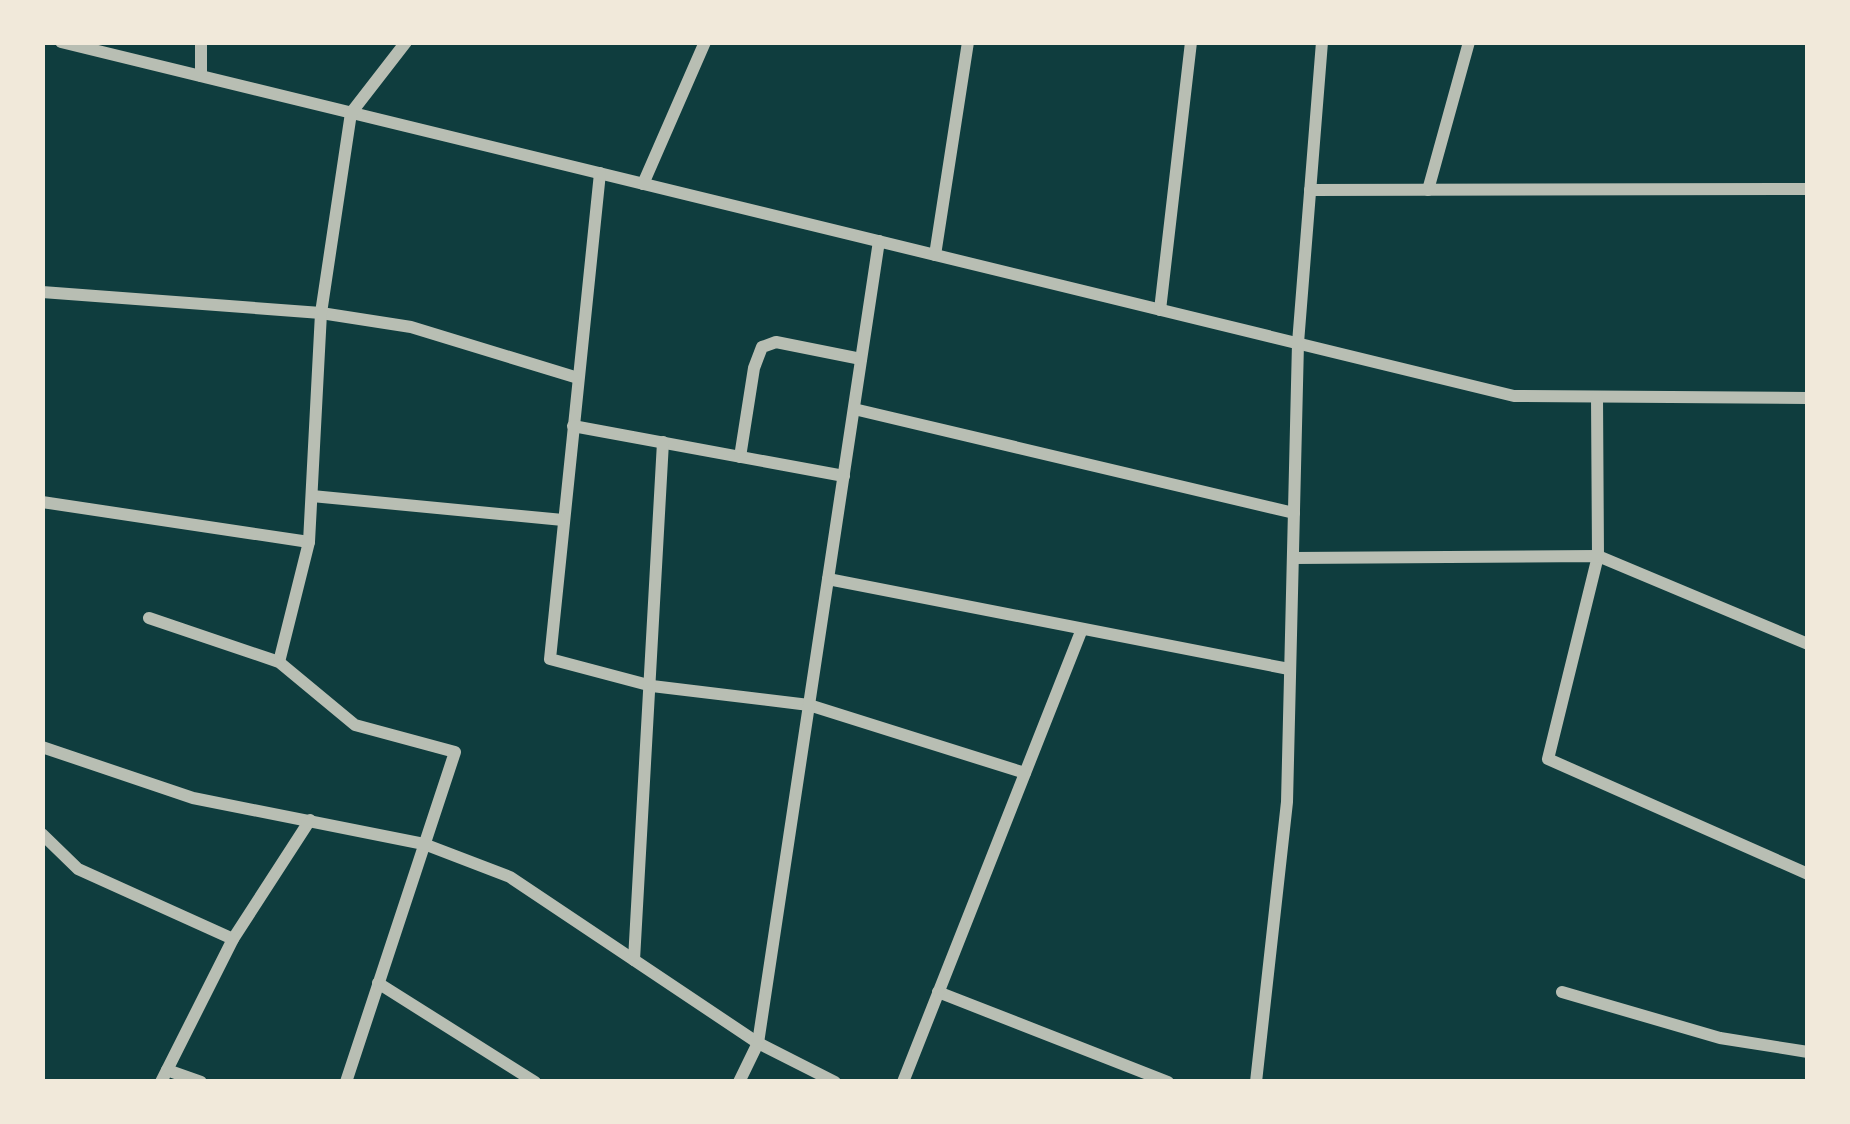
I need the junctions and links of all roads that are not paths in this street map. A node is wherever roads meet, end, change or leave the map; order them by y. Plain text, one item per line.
1 (61, 42) edge
2 (201, 42) edge
3 (406, 42) edge
4 (705, 42) edge
5 (968, 42) edge
6 (1191, 42) edge
7 (1322, 42) edge
8 (1469, 42) edge
9 (201, 76) junction
10 (351, 113) junction
11 (600, 173) junction
12 (643, 184) junction
13 (1808, 189) edge
14 (1310, 190) junction
15 (1428, 190) junction
16 (879, 242) junction
17 (935, 255) junction
18 (42, 292) edge
19 (1160, 310) junction
20 (321, 313) junction
21 (1298, 343) junction
22 (861, 359) junction
23 (578, 378) junction
24 (1597, 397) junction
25 (1808, 398) edge
26 (854, 409) junction
27 (573, 426) junction
28 (663, 442) junction
29 (740, 457) junction
30 (844, 476) junction
31 (312, 496) junction
32 (42, 502) edge
33 (1294, 513) junction
34 (563, 520) junction
35 (309, 542) junction
36 (1598, 556) junction
37 (1293, 558) junction
38 (828, 579) junction
39 (149, 617) dead end
40 (1082, 629) junction
41 (1808, 644) edge
42 (279, 662) junction
43 (1289, 670) junction
44 (652, 686) junction
45 (809, 705) junction
46 (42, 747) edge
47 (1025, 773) junction
48 (310, 820) junction
49 (42, 834) edge
50 (424, 844) junction
51 (1808, 874) edge
52 (233, 939) junction
53 (634, 960) junction
54 (378, 983) junction
55 (938, 992) junction
56 (1562, 992) dead end
57 (758, 1043) junction
58 (1808, 1052) edge
59 (164, 1076) edge
60 (201, 1082) edge
61 (346, 1082) edge
62 (535, 1082) edge
63 (740, 1082) edge
64 (835, 1082) edge
65 (903, 1082) edge
66 (1168, 1082) edge
67 (1256, 1082) edge

1 - 9 street
2 - 9 street
3 - 10 street
4 - 12 street
5 - 17 street
6 - 19 street
7 - 14 street
8 - 15 street
9 - 10 street
10 - 11 street
10 - 20 street
11 - 12 street
11 - 23 street
12 - 16 street
13 - 15 street
14 - 15 street
14 - 21 street
16 - 17 street
16 - 22 street
17 - 19 street
18 - 20 street
19 - 21 street
20 - 23 street
20 - 31 street
21 - 24 street
21 - 33 street
22 - 26 street
22 - 29 street
23 - 27 street
24 - 25 street
24 - 36 street
26 - 30 street
26 - 33 street
27 - 28 street
27 - 34 street
28 - 29 street
28 - 44 street
29 - 30 street
30 - 38 street
31 - 34 street
31 - 35 street
32 - 35 street
33 - 37 street
34 - 44 street
35 - 42 street
36 - 37 street
36 - 41 street
36 - 51 street
37 - 43 street
38 - 40 street
38 - 45 street
39 - 42 street
40 - 43 street
40 - 47 street
42 - 50 street
43 - 67 street
44 - 45 street
44 - 53 street
45 - 47 street
45 - 57 street
46 - 48 street
47 - 55 street
48 - 50 street
48 - 52 street
49 - 52 street
50 - 53 street
50 - 54 street
52 - 59 street
53 - 57 street
54 - 61 street
54 - 62 street
55 - 65 street
55 - 66 street
56 - 58 street
57 - 63 street
57 - 64 street
59 - 60 street

